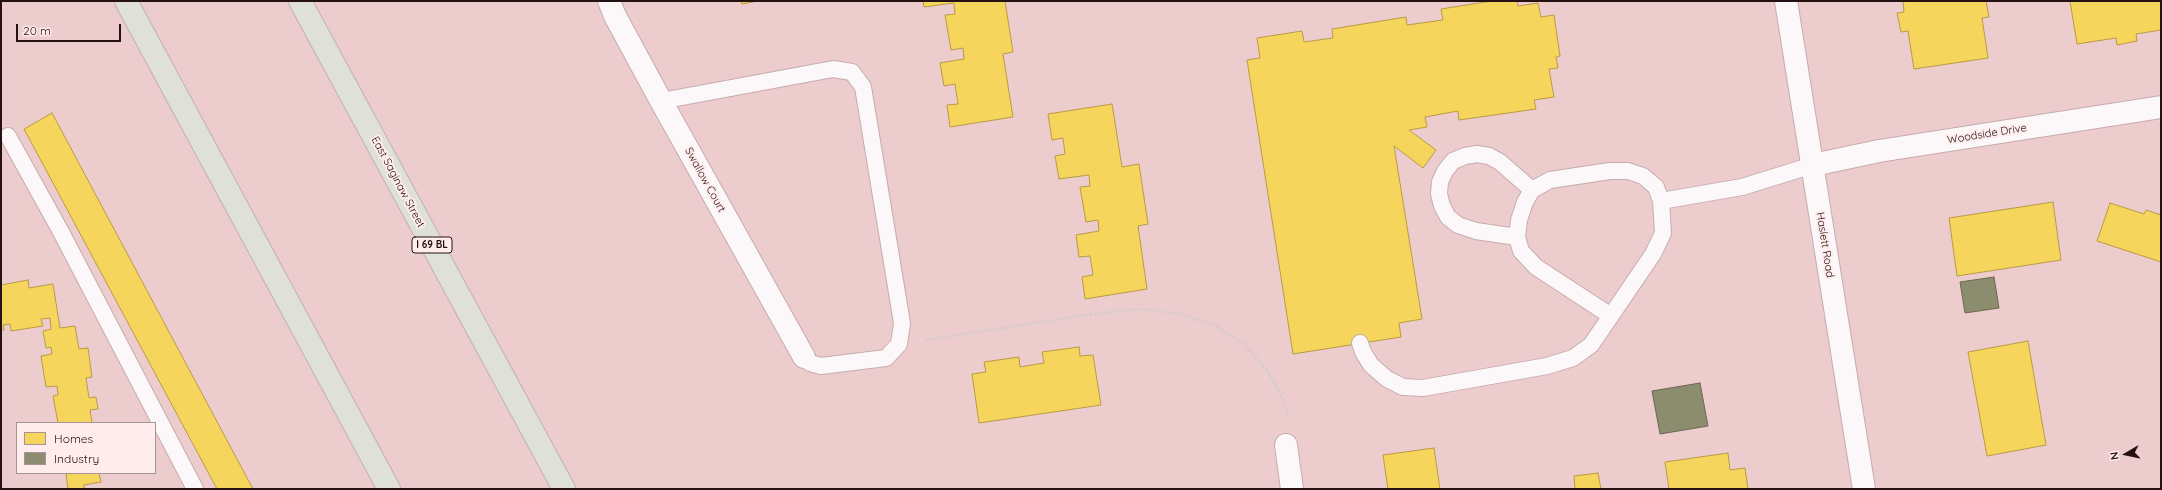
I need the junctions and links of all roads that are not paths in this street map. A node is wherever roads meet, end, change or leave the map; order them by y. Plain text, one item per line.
1 (126, 1) edge
2 (300, 1) edge
3 (609, 1) edge
4 (1786, 1) edge
5 (661, 101) junction
6 (2161, 107) edge
7 (8, 136) dead end
8 (1813, 165) junction
9 (1532, 190) junction
10 (1661, 201) junction
11 (1517, 237) junction
12 (1611, 316) junction
13 (1360, 343) dead end
14 (804, 357) joint
15 (1286, 445) road end
16 (195, 489) edge
17 (389, 489) edge
18 (564, 489) edge
19 (1292, 489) edge
20 (1864, 489) edge

1 - 17 main road
2 - 18 main road, East Saginaw Street / I 69 BL
3 - 5 street, Swallow Court
4 - 8 street, Haslett Road
5 - 14 street, Swallow Court
5 - 14 lane
6 - 8 street, Woodside Drive
7 - 16 lane
8 - 10 lane
8 - 20 street, Haslett Road
9 - 10 lane
9 - 11 lane
9 - 11 lane
10 - 12 lane
11 - 12 lane
12 - 13 lane
15 - 19 street

